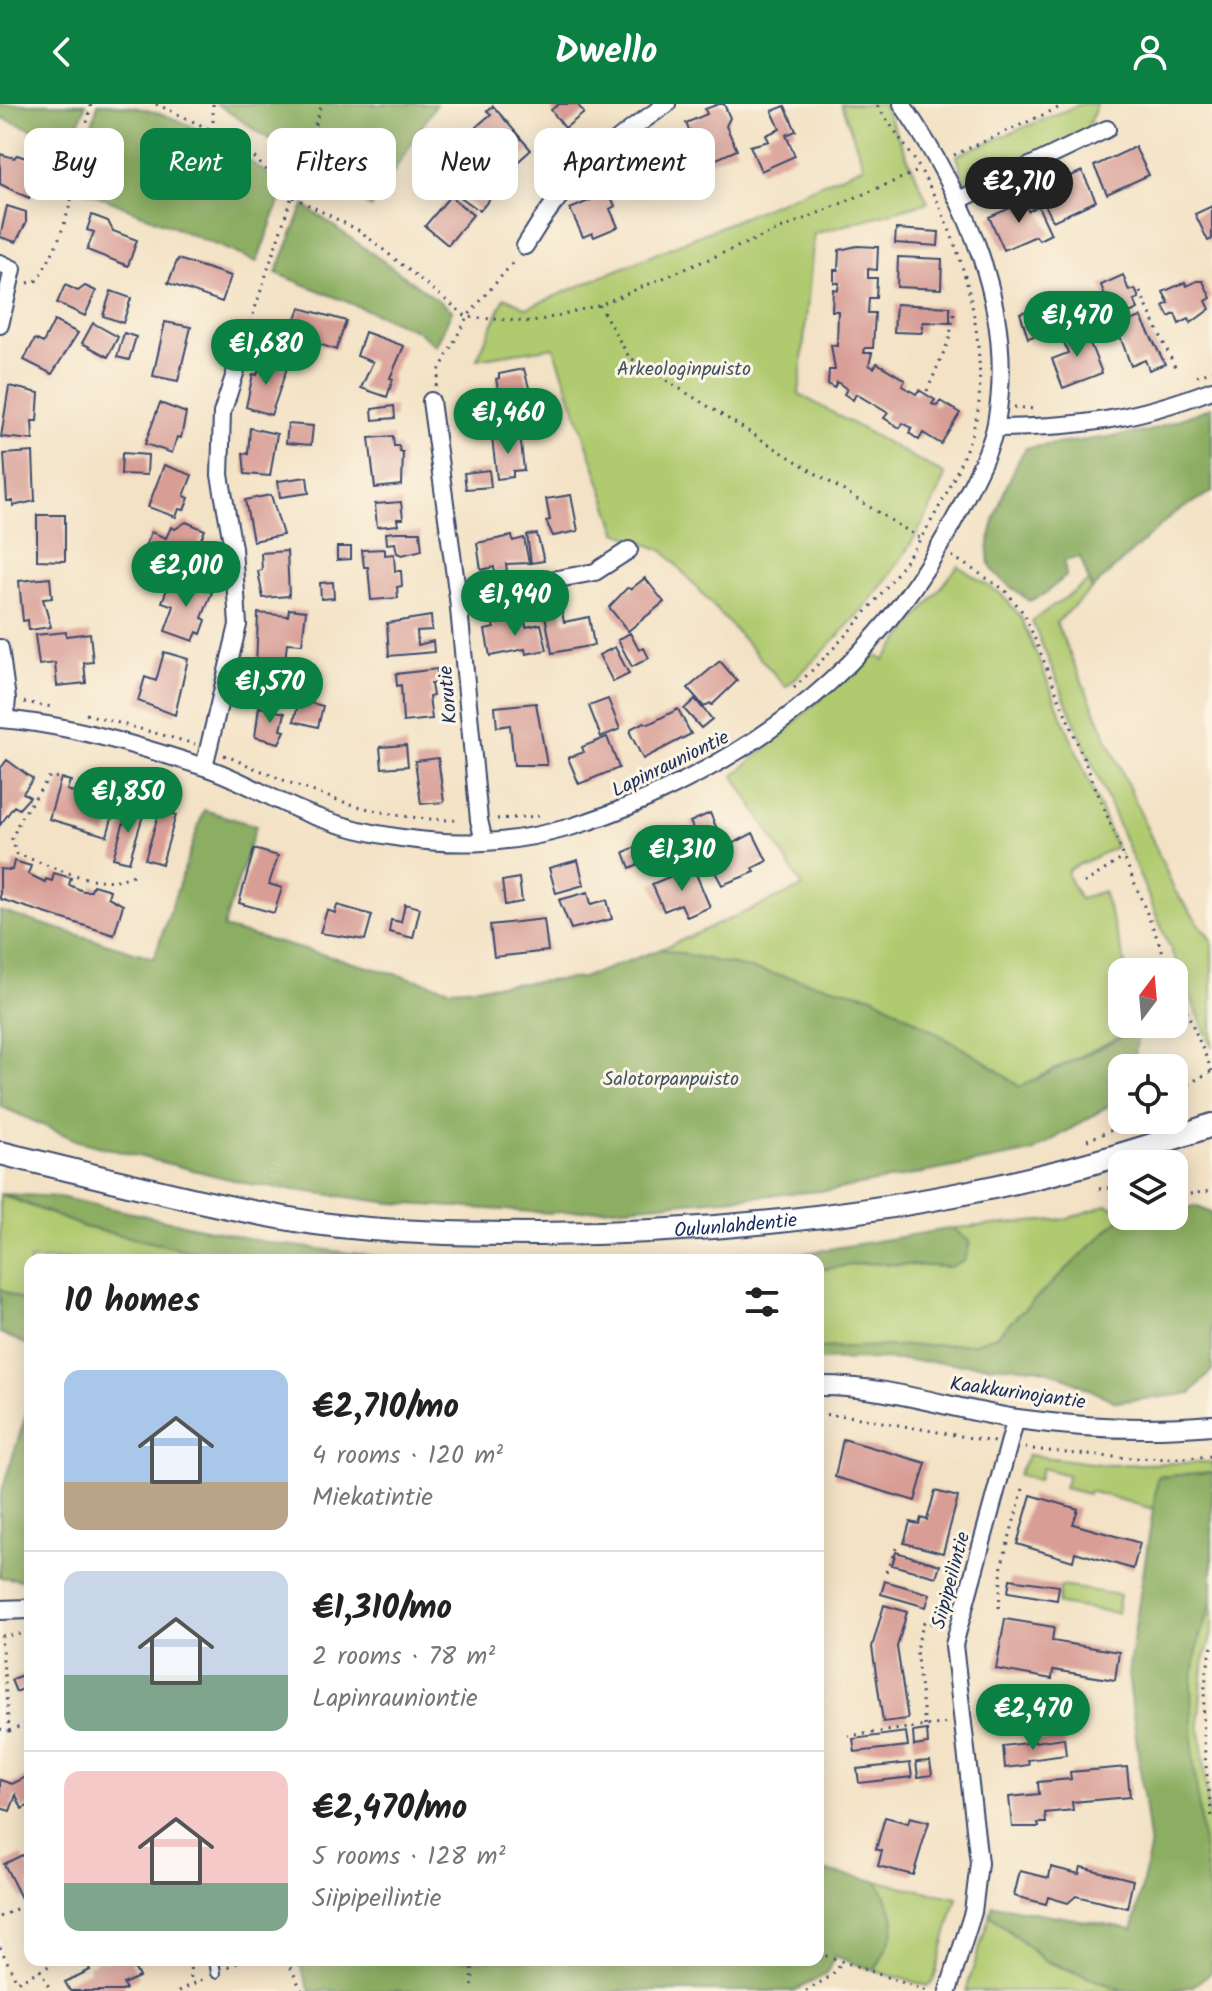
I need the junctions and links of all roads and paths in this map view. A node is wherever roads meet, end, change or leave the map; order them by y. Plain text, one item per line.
1 (91, 104) edge
2 (156, 104) edge
3 (213, 104) edge
4 (322, 104) edge
5 (667, 104) edge
6 (876, 104) edge
7 (902, 104) edge
8 (1067, 104) edge
9 (213, 128) joint
10 (314, 128) edge
11 (1107, 129) dead end
12 (251, 154) edge
13 (940, 161) junction
14 (921, 170) junction
15 (267, 171) edge
16 (290, 200) edge
17 (299, 200) edge
18 (959, 200) junction
19 (525, 246) joint
20 (0, 263) edge
21 (11, 286) junction
22 (1140, 292) dead end
23 (599, 305) junction
24 (955, 309) dead end
25 (467, 317) junction
26 (0, 325) edge
27 (244, 346) joint
28 (1175, 367) dead end
29 (1212, 370) edge
30 (1187, 381) dead end
31 (1212, 390) edge
32 (927, 391) dead end
33 (431, 401) joint
34 (998, 406) junction
35 (1042, 410) dead end
36 (968, 414) dead end
37 (976, 417) junction
38 (996, 428) junction
39 (921, 539) junction
40 (939, 549) junction
41 (629, 550) dead end
42 (458, 598) junction
43 (0, 648) edge
44 (794, 689) dead end
45 (7, 699) junction
46 (64, 710) dead end
47 (78, 713) dead end
48 (2, 719) edge
49 (208, 748) junction
50 (204, 767) junction
51 (155, 801) dead end
52 (549, 816) dead end
53 (479, 820) junction
54 (484, 842) junction
55 (1125, 857) junction
56 (133, 875) dead end
57 (1084, 883) dead end
58 (1165, 958) edge
59 (1188, 1014) edge
60 (1212, 1071) edge
61 (1188, 1084) edge
62 (1212, 1125) edge
63 (1108, 1132) edge
64 (1087, 1140) dead end
65 (0, 1141) edge
66 (0, 1153) edge
67 (109, 1179) junction
68 (1108, 1188) edge
69 (1099, 1189) dead end
70 (1212, 1191) edge
71 (1188, 1194) edge
72 (824, 1387) edge
73 (1016, 1418) junction
74 (1212, 1425) edge
75 (1025, 1448) dead end
76 (1019, 1460) dead end
77 (1024, 1485) dead end
78 (897, 1546) dead end
79 (886, 1572) dead end
80 (999, 1608) dead end
81 (24, 1609) edge
82 (0, 1610) edge
83 (943, 1625) dead end
84 (24, 1634) edge
85 (1, 1636) edge
86 (1212, 1647) edge
87 (948, 1723) dead end
88 (24, 1725) edge
89 (925, 1726) junction
90 (0, 1729) edge
91 (9, 1731) junction
92 (848, 1736) dead end
93 (1212, 1752) edge
94 (1204, 1753) junction
95 (1212, 1818) edge
96 (24, 1905) edge
97 (0, 1917) edge
98 (0, 1947) edge
99 (824, 1956) edge
100 (841, 1964) junction
101 (48, 1966) edge
102 (183, 1966) edge
103 (215, 1966) edge
104 (290, 1966) edge
105 (472, 1966) edge
106 (189, 1968) joint
107 (40, 1970) junction
108 (216, 1973) dead end
109 (192, 1985) dead end
110 (51, 1991) edge
111 (302, 1991) edge
112 (473, 1991) edge
113 (806, 1991) edge
114 (927, 1991) edge
115 (948, 1991) edge

1 - 21 path
2 - 9 path
3 - 9 path
4 - 10 path
5 - 19 street
6 - 14 path
7 - 13 street
8 - 13 path
11 - 18 street
12 - 15 path
13 - 14 path
13 - 18 street
14 - 23 path
14 - 37 path
16 - 27 path
17 - 25 path
18 - 34 street
19 - 25 path
20 - 21 street
21 - 26 street
22 - 28 path
23 - 25 path
23 - 39 path
24 - 32 path
25 - 33 path
27 - 49 street
29 - 30 path
31 - 38 street
33 - 42 street, Korutie
34 - 35 path
34 - 38 street
36 - 37 path
37 - 39 path
38 - 40 street, Lapinrauniontie
39 - 40 path
39 - 44 path
40 - 54 street, Lapinrauniontie
40 - 55 path
41 - 42 street
42 - 53 street, Korutie
43 - 45 street
45 - 46 path
45 - 48 street
47 - 49 path
48 - 50 street, Lapinrauniontie
49 - 50 street
49 - 53 path
50 - 54 street, Lapinrauniontie
51 - 56 path
52 - 53 path
53 - 54 street, Korutie
55 - 57 path
55 - 58 path
59 - 60 path
60 - 61 path
62 - 67 main road, Oulunlahdentie
63 - 64 path
65 - 67 main road, Oulunlahdentie
66 - 67 main road, Oulunlahdentie
68 - 69 path
70 - 71 path
72 - 73 street, Kaakkurinojantie
73 - 74 street, Kaakkurinojantie
73 - 115 street, Siipipeilintie
75 - 76 path
77 - 80 path
78 - 79 path
81 - 82 street
83 - 89 path
84 - 85 path
85 - 91 path
86 - 94 path
87 - 89 path
88 - 91 path
89 - 92 path
90 - 91 path
93 - 94 path
94 - 95 path
96 - 97 path
98 - 107 path
99 - 100 path
100 - 113 path
100 - 114 path
101 - 107 path
102 - 106 path
103 - 108 lane
104 - 111 path
105 - 112 path
106 - 109 path
107 - 110 path

